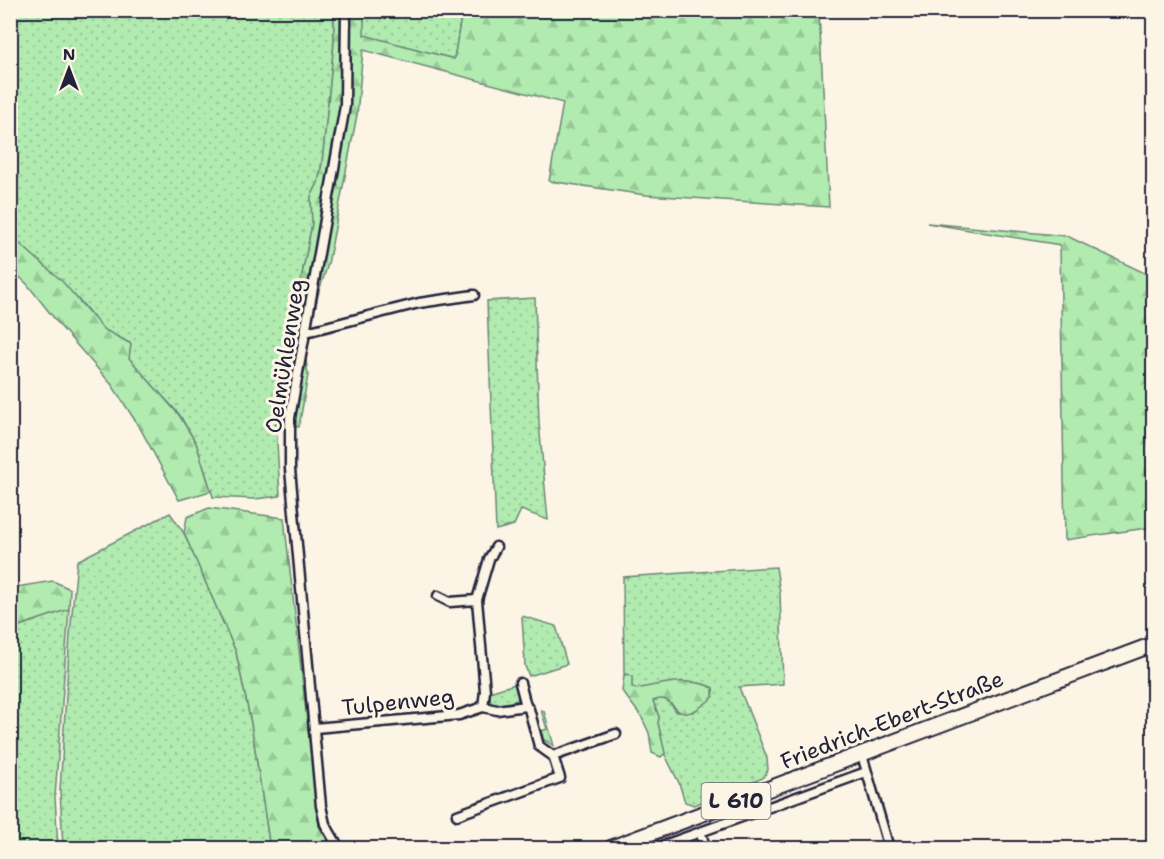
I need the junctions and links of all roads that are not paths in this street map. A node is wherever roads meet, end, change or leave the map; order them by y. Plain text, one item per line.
1 (346, 10) edge
2 (474, 295) dead end
3 (306, 332) junction
4 (496, 547) dead end
5 (438, 596) dead end
6 (477, 600) junction
7 (1154, 644) edge
8 (520, 683) dead end
9 (483, 707) junction
10 (527, 707) junction
11 (315, 728) junction
12 (616, 734) dead end
13 (862, 755) junction
14 (553, 756) junction
15 (866, 772) junction
16 (457, 814) dead end
17 (699, 832) junction
18 (339, 849) edge
19 (611, 849) edge
20 (656, 849) edge
21 (706, 849) edge
22 (889, 849) edge

1 - 3 street, Oelmühlenweg
2 - 3 street
3 - 11 street, Oelmühlenweg
4 - 6 street, Tulpenweg
5 - 6 street
6 - 9 street, Tulpenweg
7 - 13 main road, Friedrich-Ebert-Straße / L 610
8 - 10 street
9 - 10 street, Tulpenweg
9 - 11 street, Tulpenweg
10 - 14 street
11 - 18 street, Oelmühlenweg
12 - 14 street
13 - 15 street
13 - 19 main road, Friedrich-Ebert-Straße / L 610
14 - 16 street
15 - 17 street, Friedrich-Ebert-Straße
15 - 22 street
17 - 20 street, Friedrich-Ebert-Straße
17 - 21 street

